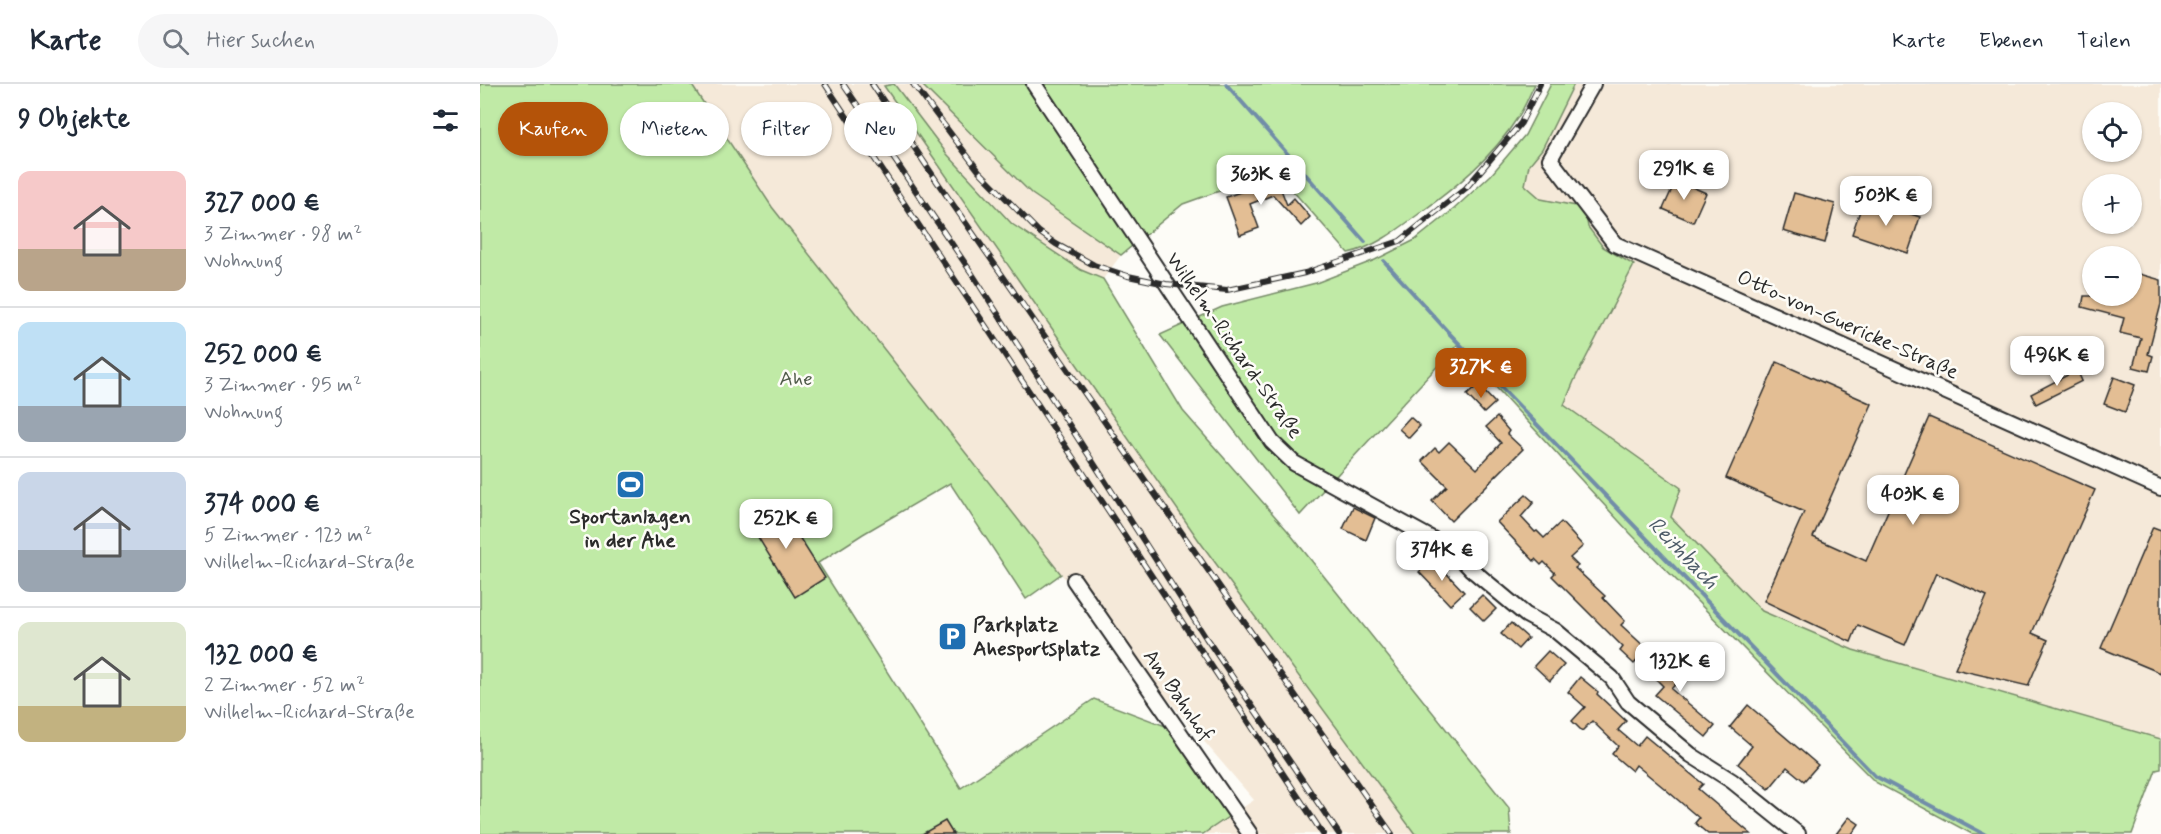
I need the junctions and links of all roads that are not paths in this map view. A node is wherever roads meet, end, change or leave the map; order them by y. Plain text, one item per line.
1 (1034, 84) edge
2 (1593, 84) edge
3 (2161, 488) edge
4 (1074, 580) dead end
5 (1250, 834) edge
6 (1798, 834) edge

1 - 6 street, Wilhelm-Richard-Straße
2 - 3 street, Otto-von-Guericke-Straße
4 - 5 street, Am Bahnhof

